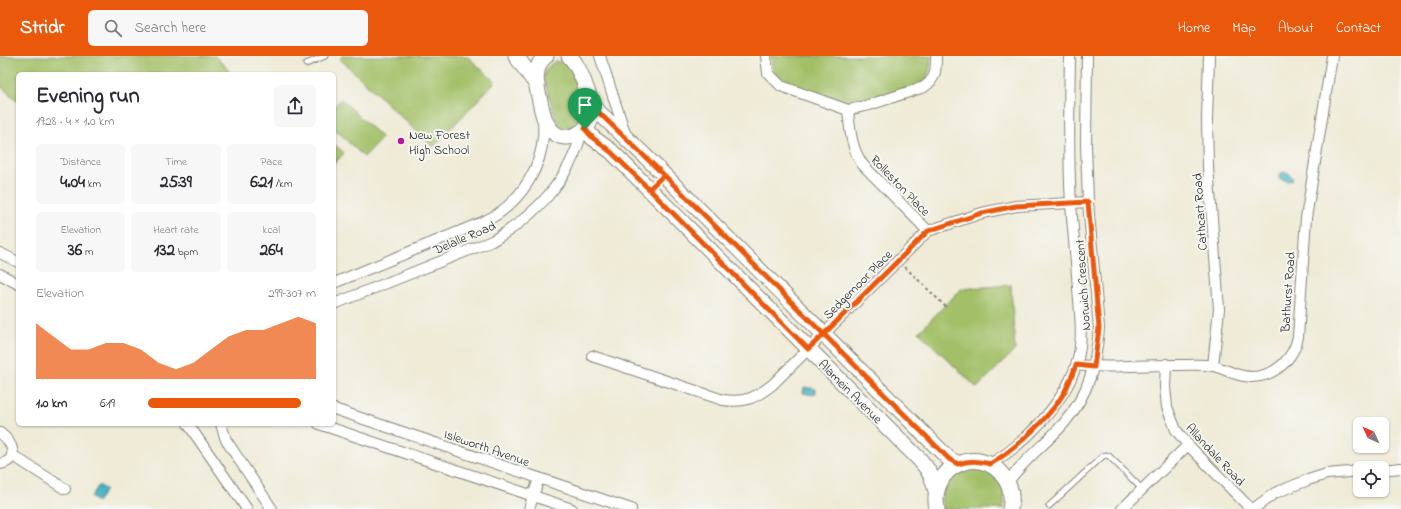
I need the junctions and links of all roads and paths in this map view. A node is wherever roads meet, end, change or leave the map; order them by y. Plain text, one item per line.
1 (325, 56) edge
2 (516, 56) edge
3 (546, 56) edge
4 (600, 56) edge
5 (766, 56) edge
6 (936, 56) edge
7 (1070, 56) edge
8 (1087, 56) edge
9 (1209, 56) edge
10 (1332, 56) edge
11 (574, 59) edge
12 (306, 64) dead end
13 (537, 85) junction
14 (1069, 86) junction
15 (1086, 86) junction
16 (592, 106) junction
17 (848, 110) junction
18 (543, 115) junction
19 (584, 130) junction
20 (627, 138) junction
21 (664, 175) junction
22 (649, 189) junction
23 (1071, 202) junction
24 (1088, 202) junction
25 (928, 231) junction
26 (0, 253) edge
27 (898, 260) junction
28 (16, 261) edge
29 (0, 274) edge
30 (336, 282) edge
31 (16, 283) edge
32 (336, 303) edge
33 (947, 308) dead end
34 (823, 335) junction
35 (808, 349) junction
36 (592, 356) dead end
37 (1166, 364) junction
38 (1076, 365) junction
39 (1213, 366) junction
40 (1094, 367) junction
41 (336, 410) edge
42 (189, 426) edge
43 (222, 426) edge
44 (325, 426) edge
45 (0, 433) edge
46 (1188, 445) junction
47 (12, 455) junction
48 (0, 464) edge
49 (958, 464) junction
50 (990, 464) junction
51 (1401, 468) edge
52 (1389, 469) edge
53 (1353, 472) edge
54 (539, 478) junction
55 (1008, 482) junction
56 (65, 489) dead end
57 (1142, 489) junction
58 (936, 491) junction
59 (534, 496) junction
60 (1049, 506) dead end
61 (1126, 508) edge
62 (247, 509) edge
63 (272, 509) edge
64 (529, 509) edge
65 (572, 509) edge
66 (632, 509) edge
67 (937, 509) edge
68 (1010, 509) edge
69 (1252, 509) edge

1 - 12 lane
2 - 13 street
3 - 13 street
4 - 20 street
5 - 17 street
6 - 17 street
7 - 14 street, Norwich Crescent
8 - 15 street, Norwich Crescent
9 - 39 street, Cathcart Road
10 - 39 street, Bathurst Road
11 - 16 street
13 - 18 street
14 - 15 street
14 - 23 street, Norwich Crescent
15 - 24 street, Norwich Crescent
16 - 19 street
16 - 20 street, Alamein Avenue
17 - 25 street, Rolleston Place
18 - 19 street
18 - 30 street, Delalle Road
19 - 22 street, Alamein Avenue
19 - 32 street, Delalle Road
20 - 21 street, Alamein Avenue
21 - 22 street
21 - 34 street, Alamein Avenue
22 - 35 street, Alamein Avenue
23 - 24 street, Sedgemoor Place
23 - 25 street, Sedgemoor Place
23 - 38 street, Norwich Crescent
24 - 40 street, Norwich Crescent
25 - 27 street, Sedgemoor Place
26 - 28 street
27 - 33 path
27 - 34 street, Sedgemoor Place
29 - 31 street
34 - 35 street, Sedgemoor Place
34 - 49 street, Alamein Avenue
35 - 36 street, Sedgemoor Place
35 - 58 street, Alamein Avenue
37 - 39 street, Bathurst Road
37 - 40 street, Bathurst Road
37 - 46 street, Allandale Road
38 - 40 street, Bathurst Road
38 - 50 street, Norwich Crescent
40 - 55 street, Norwich Crescent
41 - 54 street, Isleworth Avenue
42 - 62 street
43 - 63 street
44 - 59 street
45 - 47 street
46 - 57 street
46 - 69 street, Allandale Road
47 - 48 street
47 - 56 street
49 - 50 street
49 - 58 street
50 - 55 street
51 - 52 street
53 - 69 street
54 - 59 street
54 - 66 street, Isleworth Avenue
55 - 68 street
57 - 60 lane
57 - 61 street
58 - 67 street, Alamein Avenue
59 - 64 street
59 - 65 street

